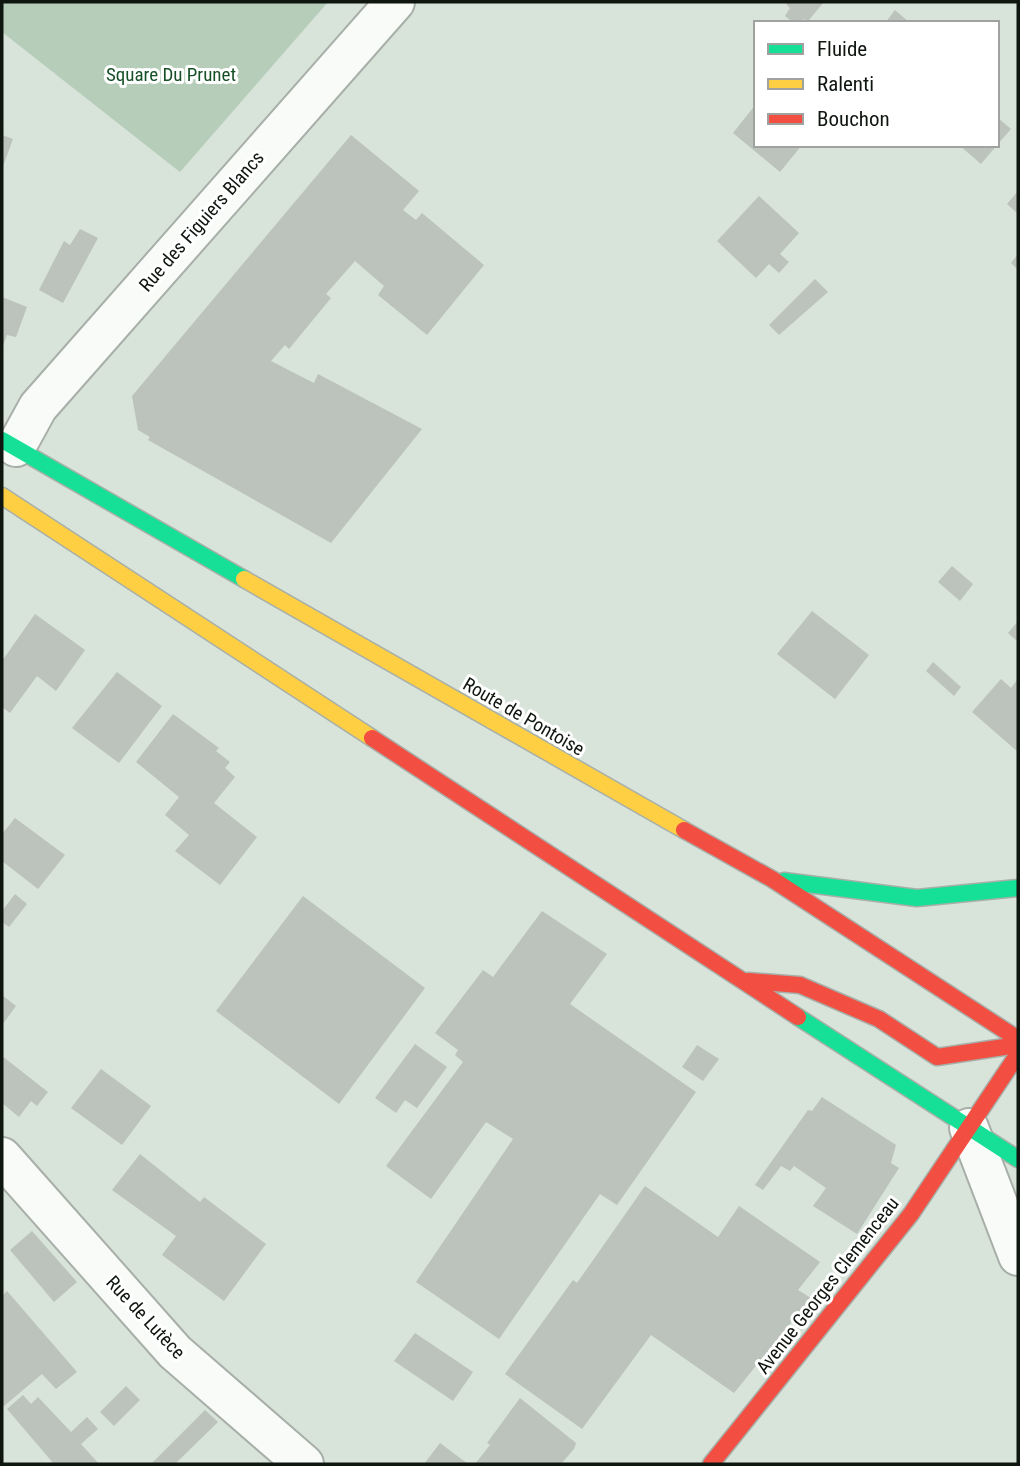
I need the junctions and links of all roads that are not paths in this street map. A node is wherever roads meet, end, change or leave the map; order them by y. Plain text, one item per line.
1 (395, 2) edge
2 (9, 444) edge
3 (2, 496) edge
4 (772, 879) junction
5 (1018, 888) edge
6 (742, 980) junction
7 (1018, 1039) edge
8 (1018, 1045) edge
9 (1018, 1054) edge
10 (981, 1128) junction
11 (2, 1157) edge
12 (1018, 1159) edge
13 (1018, 1256) edge
14 (304, 1464) edge
15 (711, 1464) edge

1 - 2 street, Rue des Figuiers Blancs
2 - 4 main road, Route de Pontoise
3 - 6 main road
4 - 5 main road
4 - 7 main road, Route de Pontoise
6 - 8 main road
6 - 10 main road
9 - 10 main road, Avenue Georges Clemenceau
10 - 12 main road
10 - 13 street
10 - 15 main road, Avenue Georges Clemenceau
11 - 14 street, Rue de Lutèce

